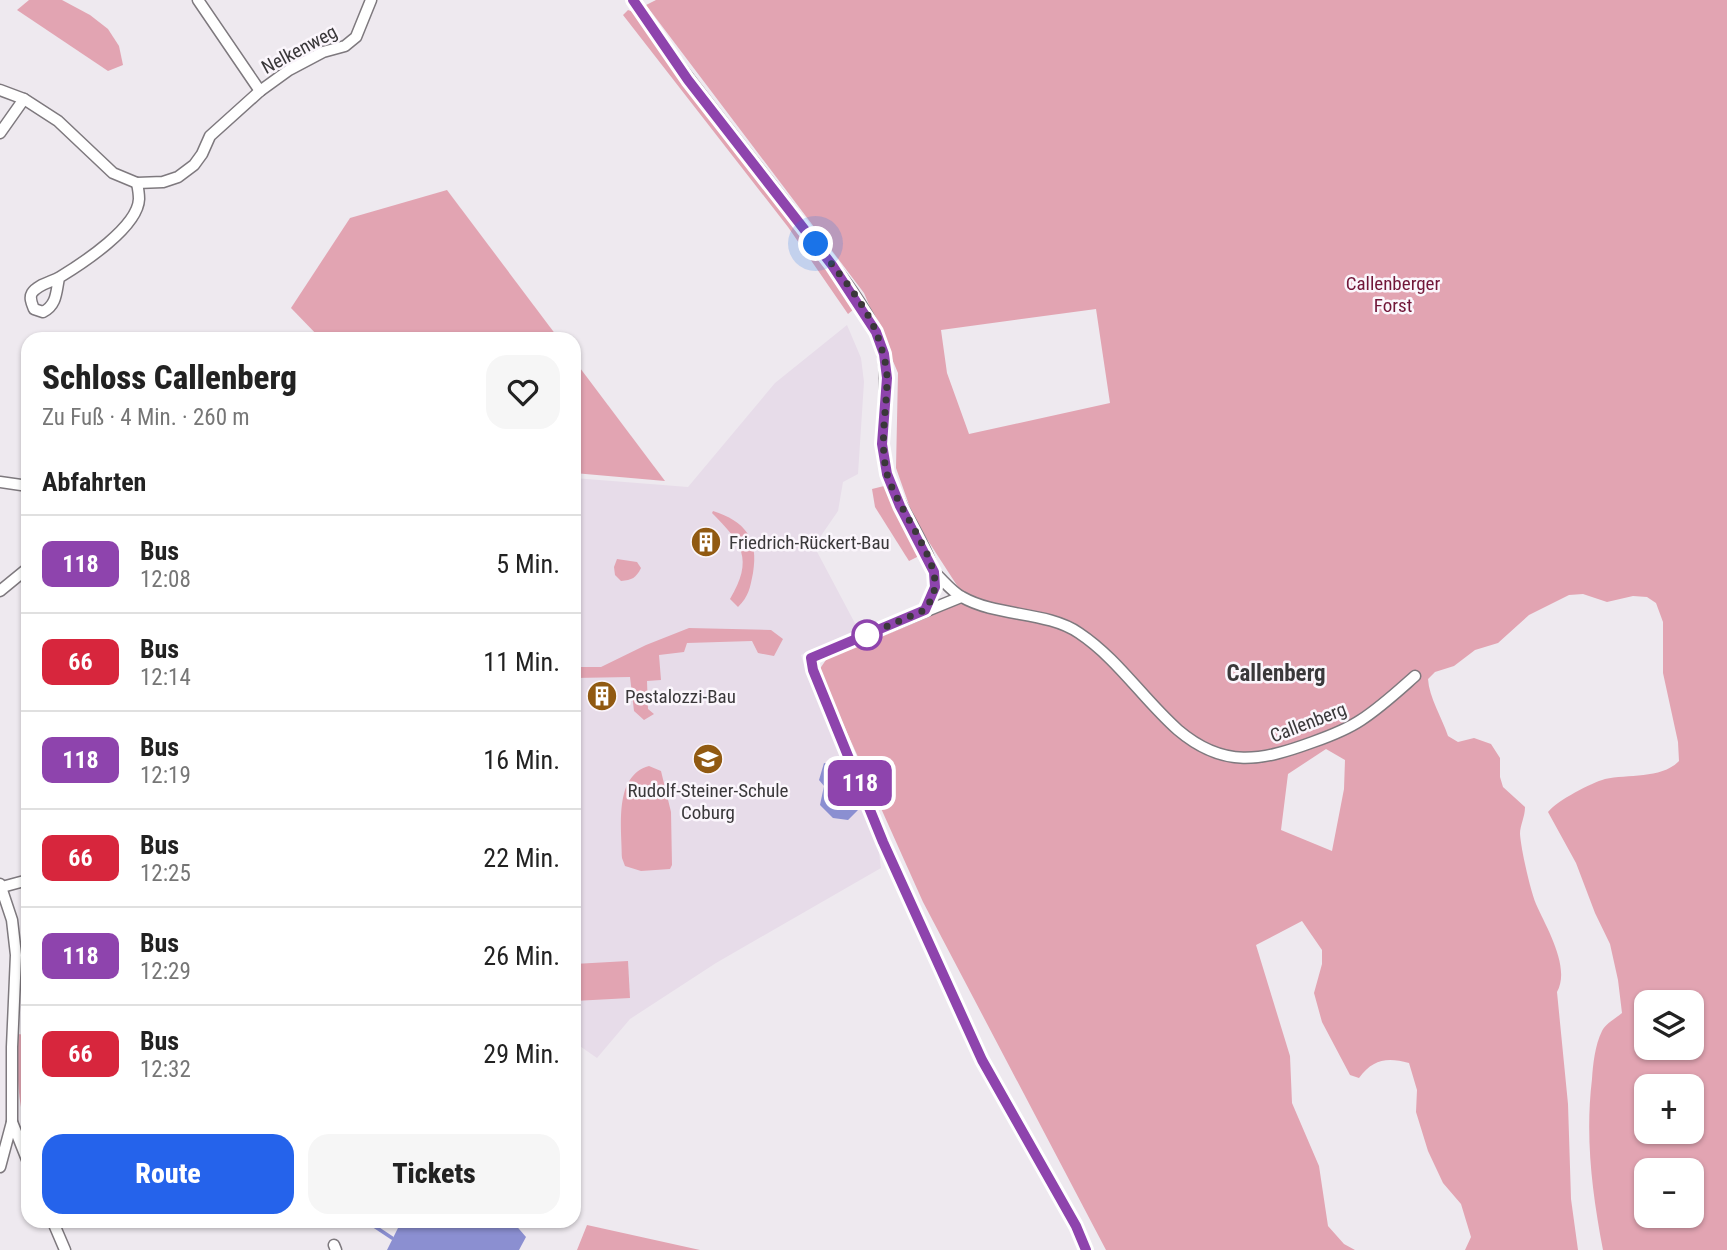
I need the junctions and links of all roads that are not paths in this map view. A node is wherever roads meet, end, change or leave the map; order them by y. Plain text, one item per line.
1 (198, 0) edge
2 (371, 0) edge
3 (633, 0) edge
4 (0, 90) edge
5 (260, 90) junction
6 (24, 99) junction
7 (0, 133) edge
8 (137, 183) junction
9 (59, 278) dead end
10 (0, 482) edge
11 (21, 485) edge
12 (934, 572) junction
13 (21, 574) edge
14 (0, 592) edge
15 (961, 597) junction
16 (925, 610) junction
17 (1415, 676) dead end
18 (21, 882) edge
19 (1, 886) edge
20 (12, 1047) junction
21 (0, 1050) edge
22 (12, 1122) junction
23 (21, 1144) edge
24 (0, 1167) edge
25 (56, 1228) edge
26 (65, 1250) edge
27 (1086, 1250) edge

1 - 5 street, Nelkenweg
2 - 5 street, Nelkenweg
3 - 12 street
4 - 6 street
5 - 8 street, Nelkenweg
6 - 7 street
6 - 8 street
8 - 9 street
10 - 11 street
12 - 15 street
12 - 16 street
13 - 14 street
15 - 16 street
15 - 17 street, Callenberg
16 - 27 street
18 - 19 street
19 - 20 street
20 - 21 street
20 - 22 street
22 - 23 street
22 - 24 street
25 - 26 street

